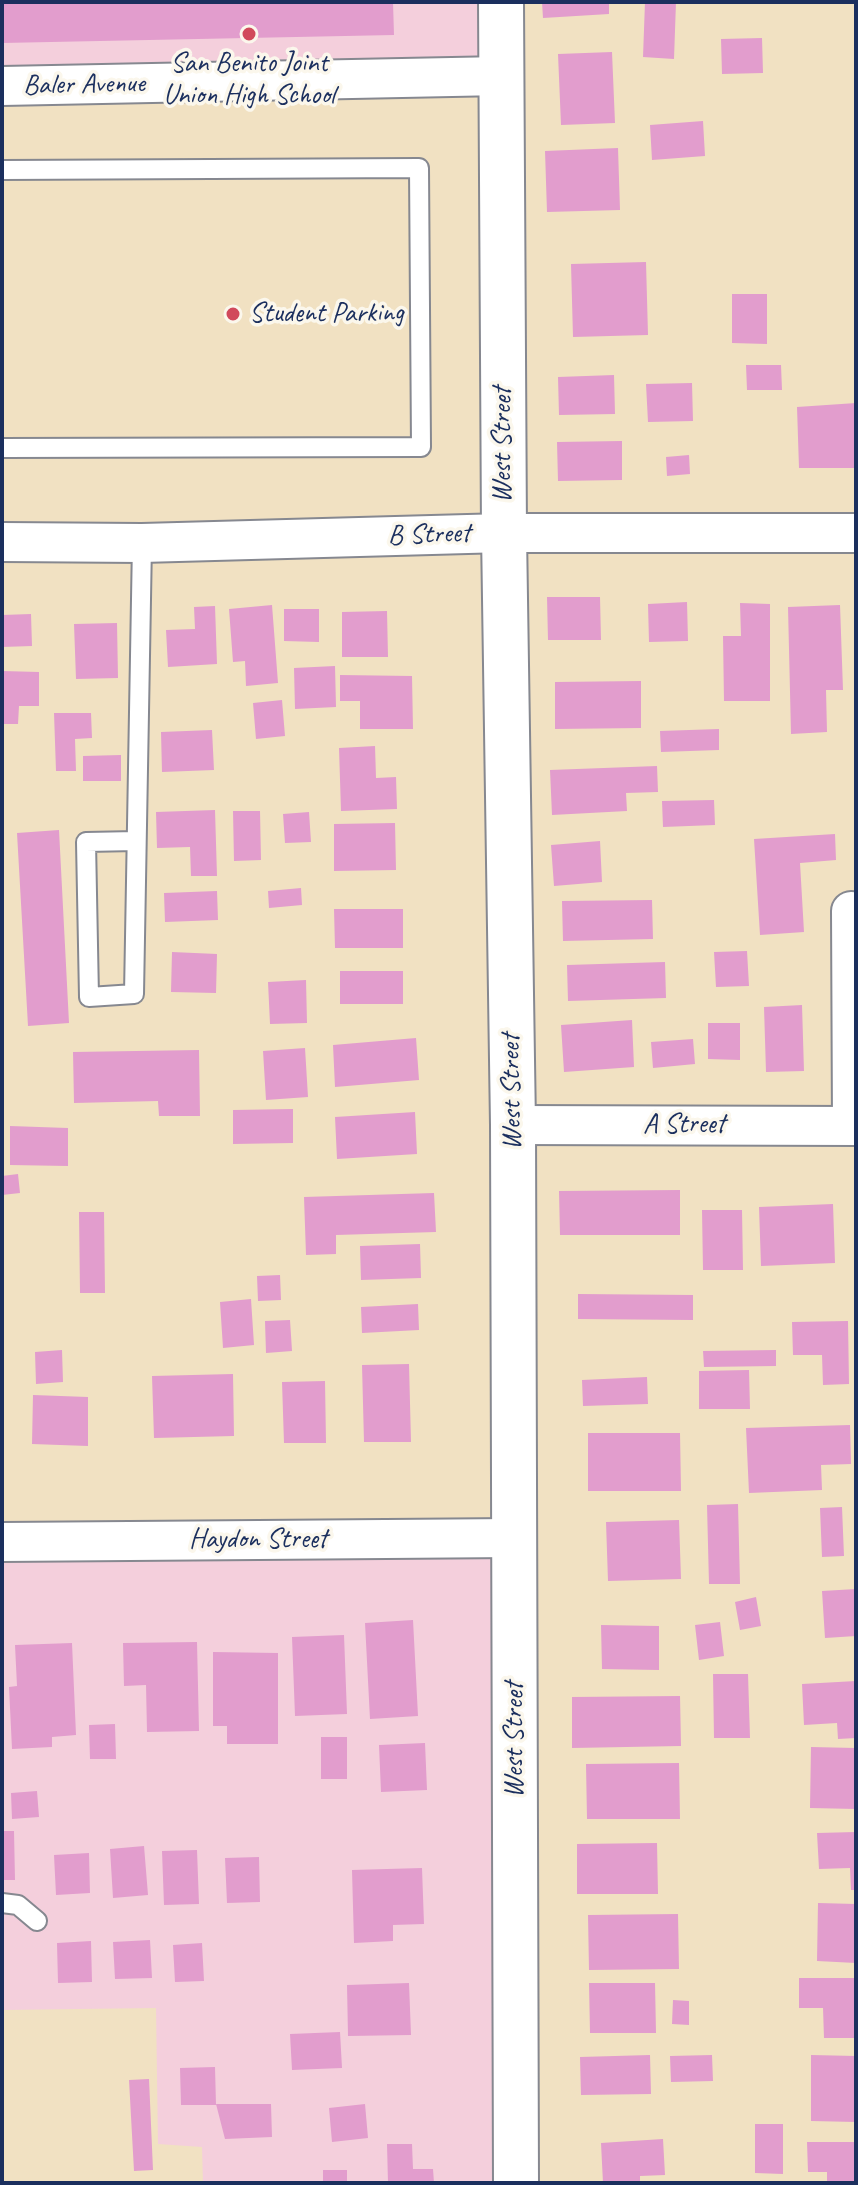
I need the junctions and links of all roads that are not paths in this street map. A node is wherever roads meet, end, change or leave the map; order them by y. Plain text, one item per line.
1 (501, 2) edge
2 (502, 76) junction
3 (2, 86) edge
4 (2, 170) edge
5 (2, 448) edge
6 (504, 533) junction
7 (856, 533) edge
8 (2, 542) edge
9 (142, 543) junction
10 (136, 841) junction
11 (851, 911) dead end
12 (513, 1125) junction
13 (854, 1126) edge
14 (514, 1538) junction
15 (2, 1542) edge
16 (2, 1903) edge
17 (37, 1921) dead end
18 (516, 2183) edge

1 - 2 street, West Street
2 - 3 street, Baler Avenue
2 - 6 street, West Street
4 - 5 lane
6 - 7 street, B Street
6 - 9 street, B Street
6 - 12 street, West Street
8 - 9 street, B Street
9 - 10 lane
10 - 10 lane
11 - 13 street
12 - 13 street, A Street
12 - 14 street, West Street
14 - 15 street, Haydon Street
14 - 18 street, West Street
16 - 17 lane

